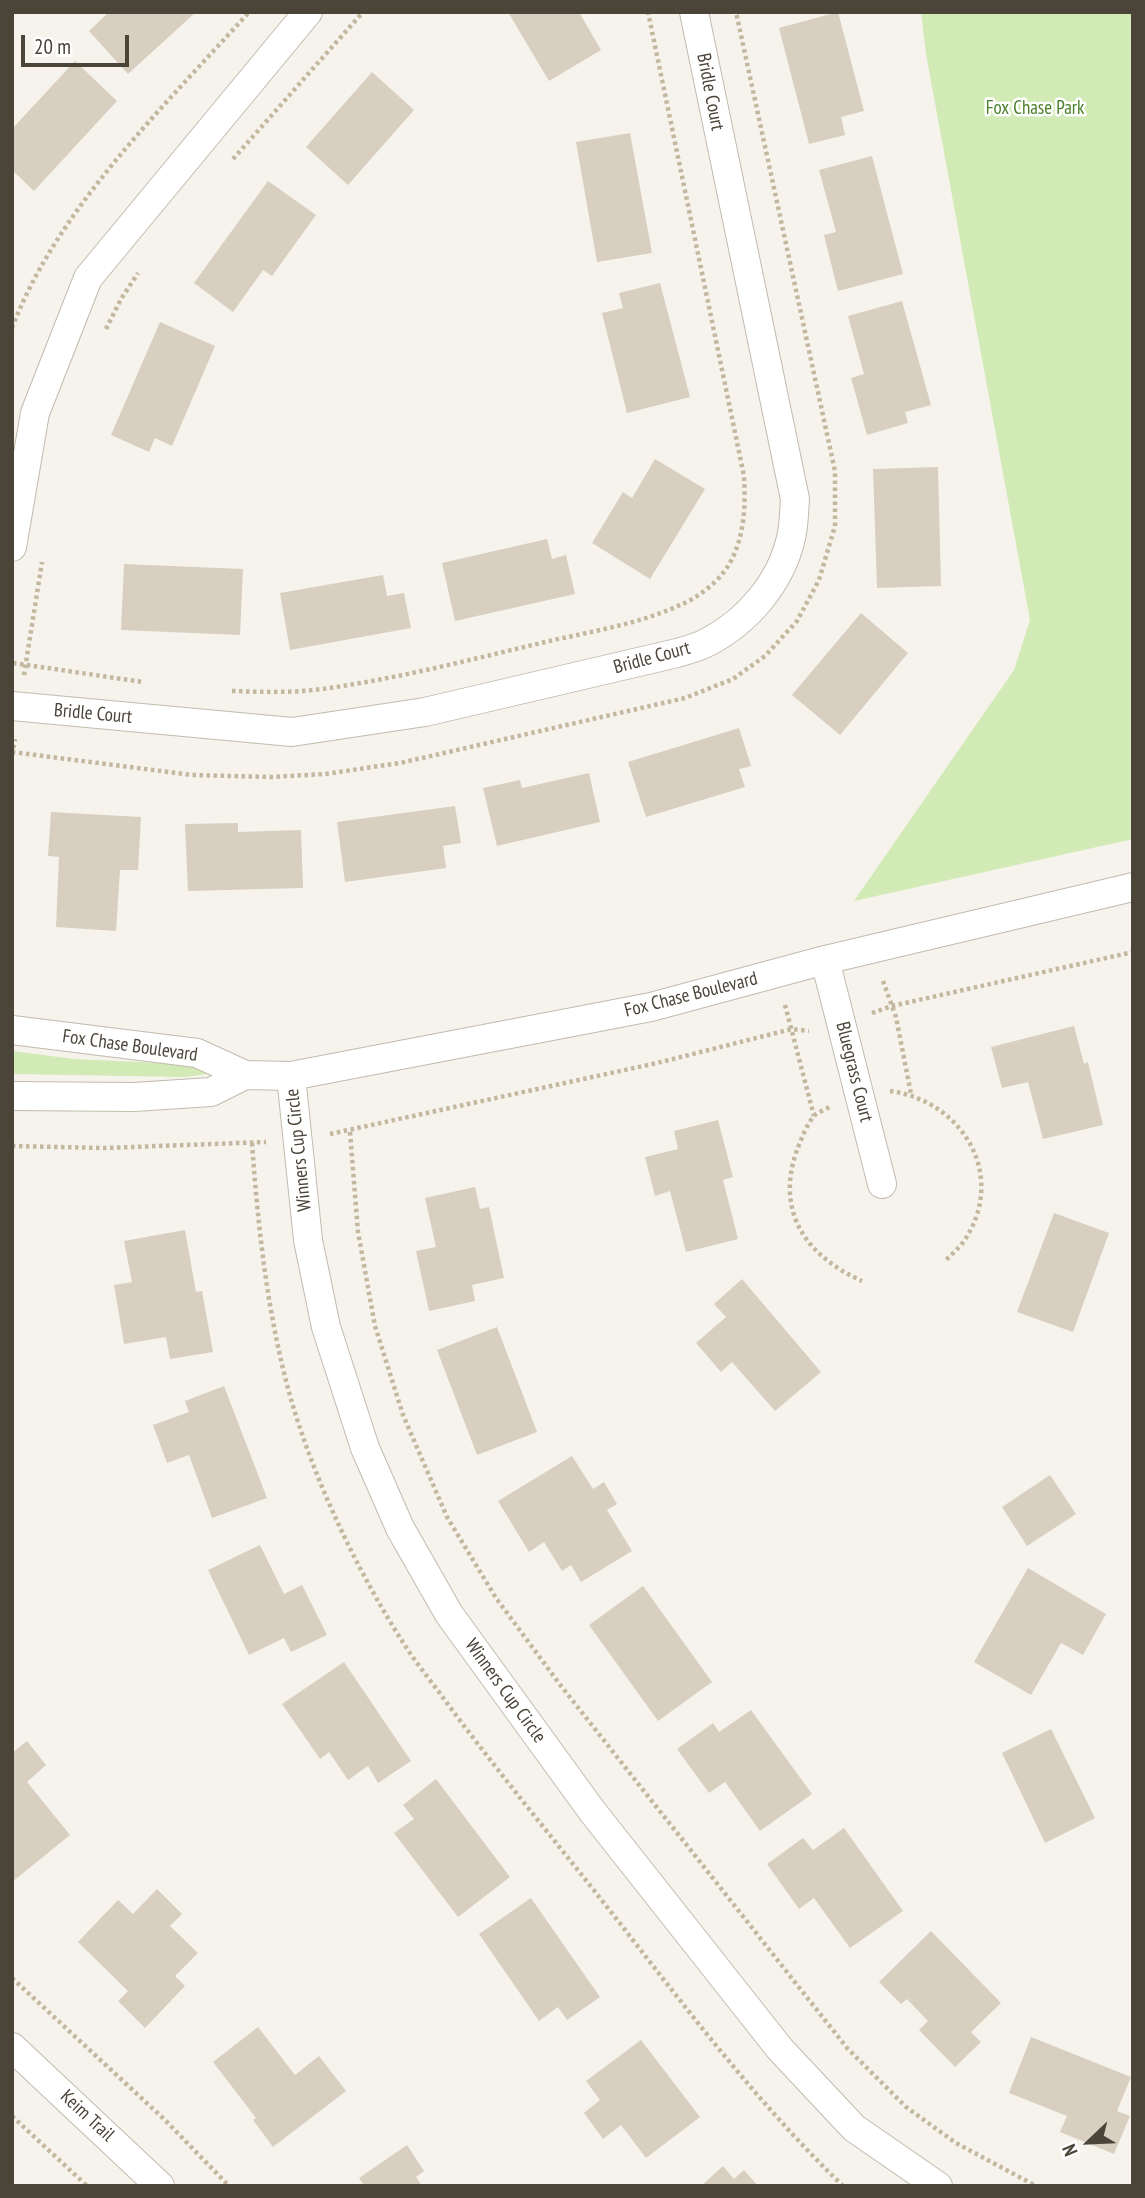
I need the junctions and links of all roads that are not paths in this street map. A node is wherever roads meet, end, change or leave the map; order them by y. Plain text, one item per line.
1 (308, 12) edge
2 (694, 12) edge
3 (12, 547) edge
4 (12, 706) edge
5 (1133, 887) edge
6 (825, 960) junction
7 (12, 1030) edge
8 (245, 1075) junction
9 (291, 1076) junction
10 (12, 1096) edge
11 (882, 1184) dead end
12 (12, 2047) edge
13 (160, 2186) edge
14 (938, 2186) edge

1 - 3 street
2 - 4 street, Bridle Court
5 - 6 street, Fox Chase Boulevard
6 - 9 street, Fox Chase Boulevard
6 - 11 street, Bluegrass Court
7 - 8 street, Fox Chase Boulevard
8 - 9 street, Fox Chase Boulevard
8 - 10 street, Fox Chase Boulevard
9 - 14 street, Winners Cup Circle
12 - 13 street, Keim Trail

